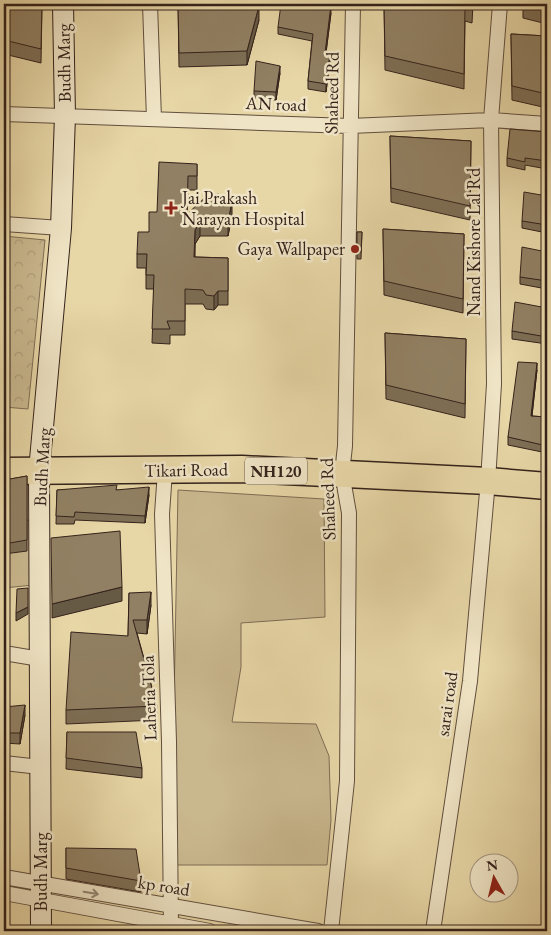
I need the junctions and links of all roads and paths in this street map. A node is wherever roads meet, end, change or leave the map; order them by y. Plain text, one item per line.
1 (63, 4) edge
2 (150, 4) edge
3 (353, 4) edge
4 (500, 4) edge
5 (4, 114) edge
6 (65, 116) junction
7 (154, 119) junction
8 (491, 120) junction
9 (547, 124) edge
10 (350, 126) junction
11 (4, 224) edge
12 (61, 228) junction
13 (39, 471) junction
14 (165, 471) junction
15 (4, 472) edge
16 (342, 473) junction
17 (488, 481) junction
18 (547, 486) edge
19 (4, 653) edge
20 (40, 658) junction
21 (4, 763) edge
22 (40, 767) junction
23 (4, 877) edge
24 (4, 893) edge
25 (42, 893) junction
26 (180, 908) junction
27 (171, 925) junction
28 (188, 930) edge
29 (41, 931) edge
30 (210, 931) edge
31 (318, 931) edge
32 (331, 931) edge
33 (433, 931) edge

1 - 6 street, Budh Marg
2 - 7 street
3 - 10 street, Shaheed Rd
4 - 8 street, Nand Kishore Lal Rd
5 - 6 street, AN road
6 - 7 street, AN road
6 - 12 street, Budh Marg
7 - 10 street, AN road
8 - 9 street, AN road
8 - 10 street, AN road
8 - 17 street, Nand Kishore Lal Rd
10 - 16 street, Shaheed Rd
11 - 12 street
12 - 13 street, Budh Marg
13 - 14 highway, Tikari Road / NH120
13 - 15 highway, Tikari Road / NH120
13 - 20 street, Budh Marg
14 - 16 highway, Tikari Road / NH120
14 - 26 street, Laheria Tola
16 - 17 highway, Tikari Road / NH120
16 - 32 street, Shaheed Rd
17 - 18 highway, Tikari Road / NH120
17 - 33 street, sarai road
19 - 20 street
20 - 22 street, Budh Marg
21 - 22 street
22 - 25 street, Budh Marg
23 - 25 street, kp road
24 - 25 street, kp road
25 -> 26 street, kp road
25 - 27 street, kp road
25 - 29 street, Budh Marg
26 - 27 street, Laheria Tola
26 - 28 street
26 - 31 street, kp road
27 - 28 street, kp road
28 - 30 street, kp road

